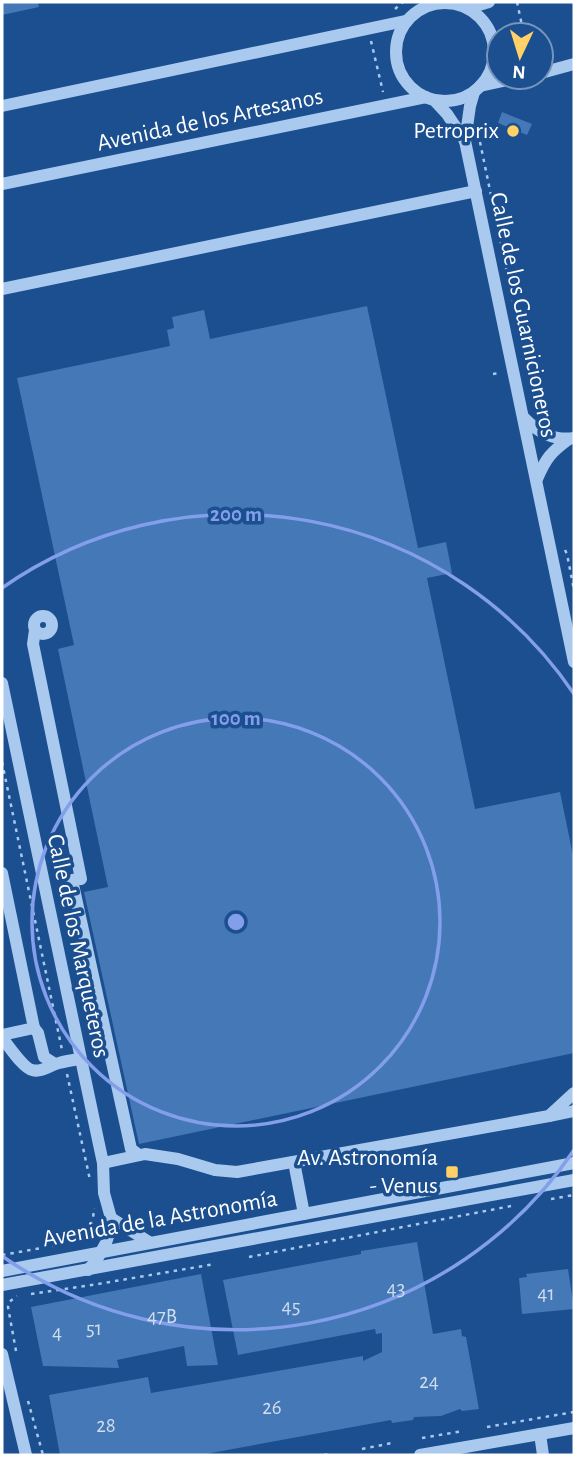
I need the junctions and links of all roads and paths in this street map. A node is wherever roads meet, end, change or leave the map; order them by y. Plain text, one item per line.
1 (452, 2) edge
2 (489, 2) edge
3 (517, 2) edge
4 (469, 8) junction
5 (405, 21) junction
6 (521, 21) edge
7 (369, 28) junction
8 (574, 64) edge
9 (555, 69) edge
10 (485, 87) edge
11 (477, 89) junction
12 (430, 99) junction
13 (386, 105) junction
14 (2, 106) edge
15 (478, 137) dead end
16 (465, 141) junction
17 (2, 184) edge
18 (476, 191) junction
19 (2, 289) edge
20 (525, 369) dead end
21 (523, 417) junction
22 (572, 439) edge
23 (537, 479) junction
24 (562, 546) dead end
25 (574, 590) edge
26 (35, 630) dead end
27 (574, 662) edge
28 (2, 683) edge
29 (2, 873) edge
30 (34, 1028) junction
31 (2, 1037) edge
32 (80, 1059) junction
33 (55, 1064) junction
34 (574, 1093) edge
35 (574, 1111) edge
36 (549, 1116) junction
37 (139, 1155) junction
38 (294, 1162) junction
39 (103, 1163) junction
40 (574, 1163) edge
41 (574, 1180) edge
42 (574, 1195) edge
43 (551, 1199) dead end
44 (513, 1206) dead end
45 (304, 1214) junction
46 (111, 1217) junction
47 (149, 1242) junction
48 (101, 1251) junction
49 (249, 1257) dead end
50 (215, 1264) dead end
51 (88, 1270) junction
52 (2, 1272) edge
53 (2, 1285) edge
54 (8, 1311) junction
55 (2, 1313) edge
56 (2, 1354) edge
57 (17, 1360) dead end
58 (26, 1396) dead end
59 (574, 1412) edge
60 (487, 1427) dead end
61 (574, 1428) edge
62 (463, 1431) dead end
63 (540, 1434) junction
64 (422, 1438) dead end
65 (392, 1443) dead end
66 (362, 1449) dead end
67 (332, 1454) edge
68 (26, 1455) edge
69 (43, 1455) edge
70 (324, 1455) edge
71 (420, 1455) edge
72 (543, 1455) edge

1 - 4 street
1 - 5 street
2 - 4 street
3 - 6 path
4 - 11 street
5 - 7 street
5 - 12 street
7 - 13 path
7 - 14 street
8 - 9 street
10 - 11 street
11 - 12 street
11 - 16 street, Calle de los Guarnicioneros
12 - 13 street, Avenida de los Artesanos
12 - 16 street, Calle de los Guarnicioneros
13 - 17 street, Avenida de los Artesanos
15 - 20 path
16 - 18 street, Calle de los Guarnicioneros
18 - 19 street
18 - 21 street, Calle de los Guarnicioneros
21 - 22 street
21 - 23 street, Calle de los Guarnicioneros
22 - 23 street
23 - 27 street, Calle de los Guarnicioneros
24 - 25 path
26 - 37 street
28 - 32 street, Calle de los Marqueteros
29 - 30 street
30 - 31 street
30 - 33 street
31 - 33 street
32 - 33 street
32 - 39 street, Calle de los Marqueteros
34 - 36 street
35 - 36 street
36 - 38 street
37 - 38 street
37 - 39 street
38 - 45 street
39 - 46 street, Calle de los Marqueteros
40 - 45 street, Avenida de la Astronomía
41 - 51 street, Avenida de la Astronomía
42 - 43 path
44 - 49 path
45 - 47 street, Avenida de la Astronomía
46 - 47 street
46 - 48 street, Calle de los Marqueteros
47 - 48 street, Avenida de la Astronomía
48 - 51 street, Calle de los Marqueteros
48 - 52 street, Avenida de la Astronomía
50 - 54 path
51 - 53 street, Avenida de la Astronomía
54 - 55 path
54 - 57 path
56 - 68 street
58 - 69 path
59 - 60 path
61 - 63 street
62 - 64 path
63 - 71 street
63 - 72 street
65 - 66 path
67 - 70 path

